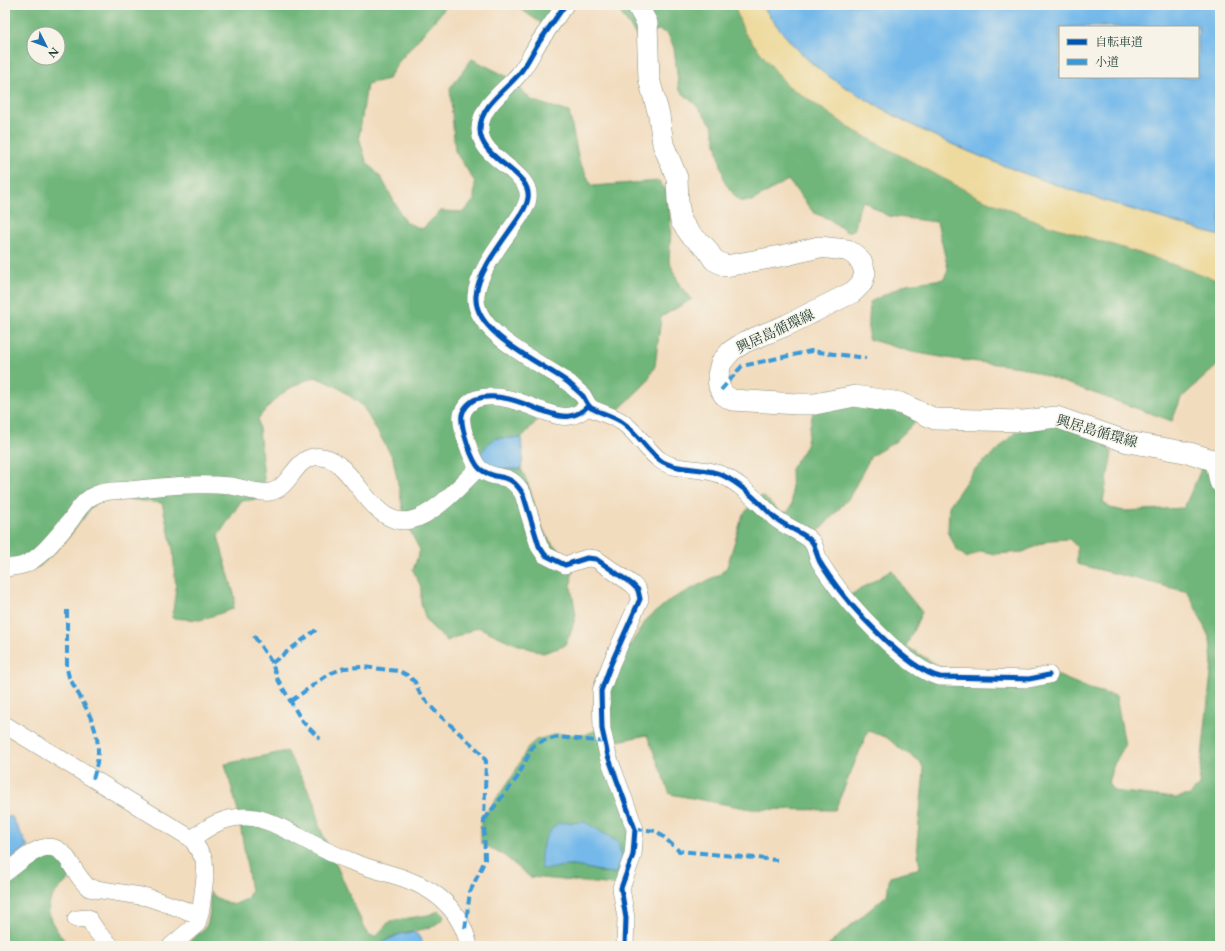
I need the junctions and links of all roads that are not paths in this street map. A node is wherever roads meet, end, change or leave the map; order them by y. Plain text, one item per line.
1 (565, 5) edge
2 (637, 5) edge
3 (588, 406) junction
4 (1218, 455) edge
5 (478, 468) junction
6 (1220, 482) edge
7 (5, 568) edge
8 (1049, 675) dead end
9 (5, 725) edge
10 (192, 839) junction
11 (5, 874) edge
12 (199, 915) junction
13 (76, 920) dead end
14 (111, 946) edge
15 (171, 946) edge
16 (469, 946) edge
17 (625, 946) edge

1 - 3 street
2 - 4 main road, 興居島循環線
3 - 5 street
3 - 8 street
4 - 6 main road, 興居島循環線
5 - 7 street
5 - 17 street
9 - 10 street
10 - 12 street
10 - 16 street
11 - 12 street
12 - 15 street
13 - 14 street

